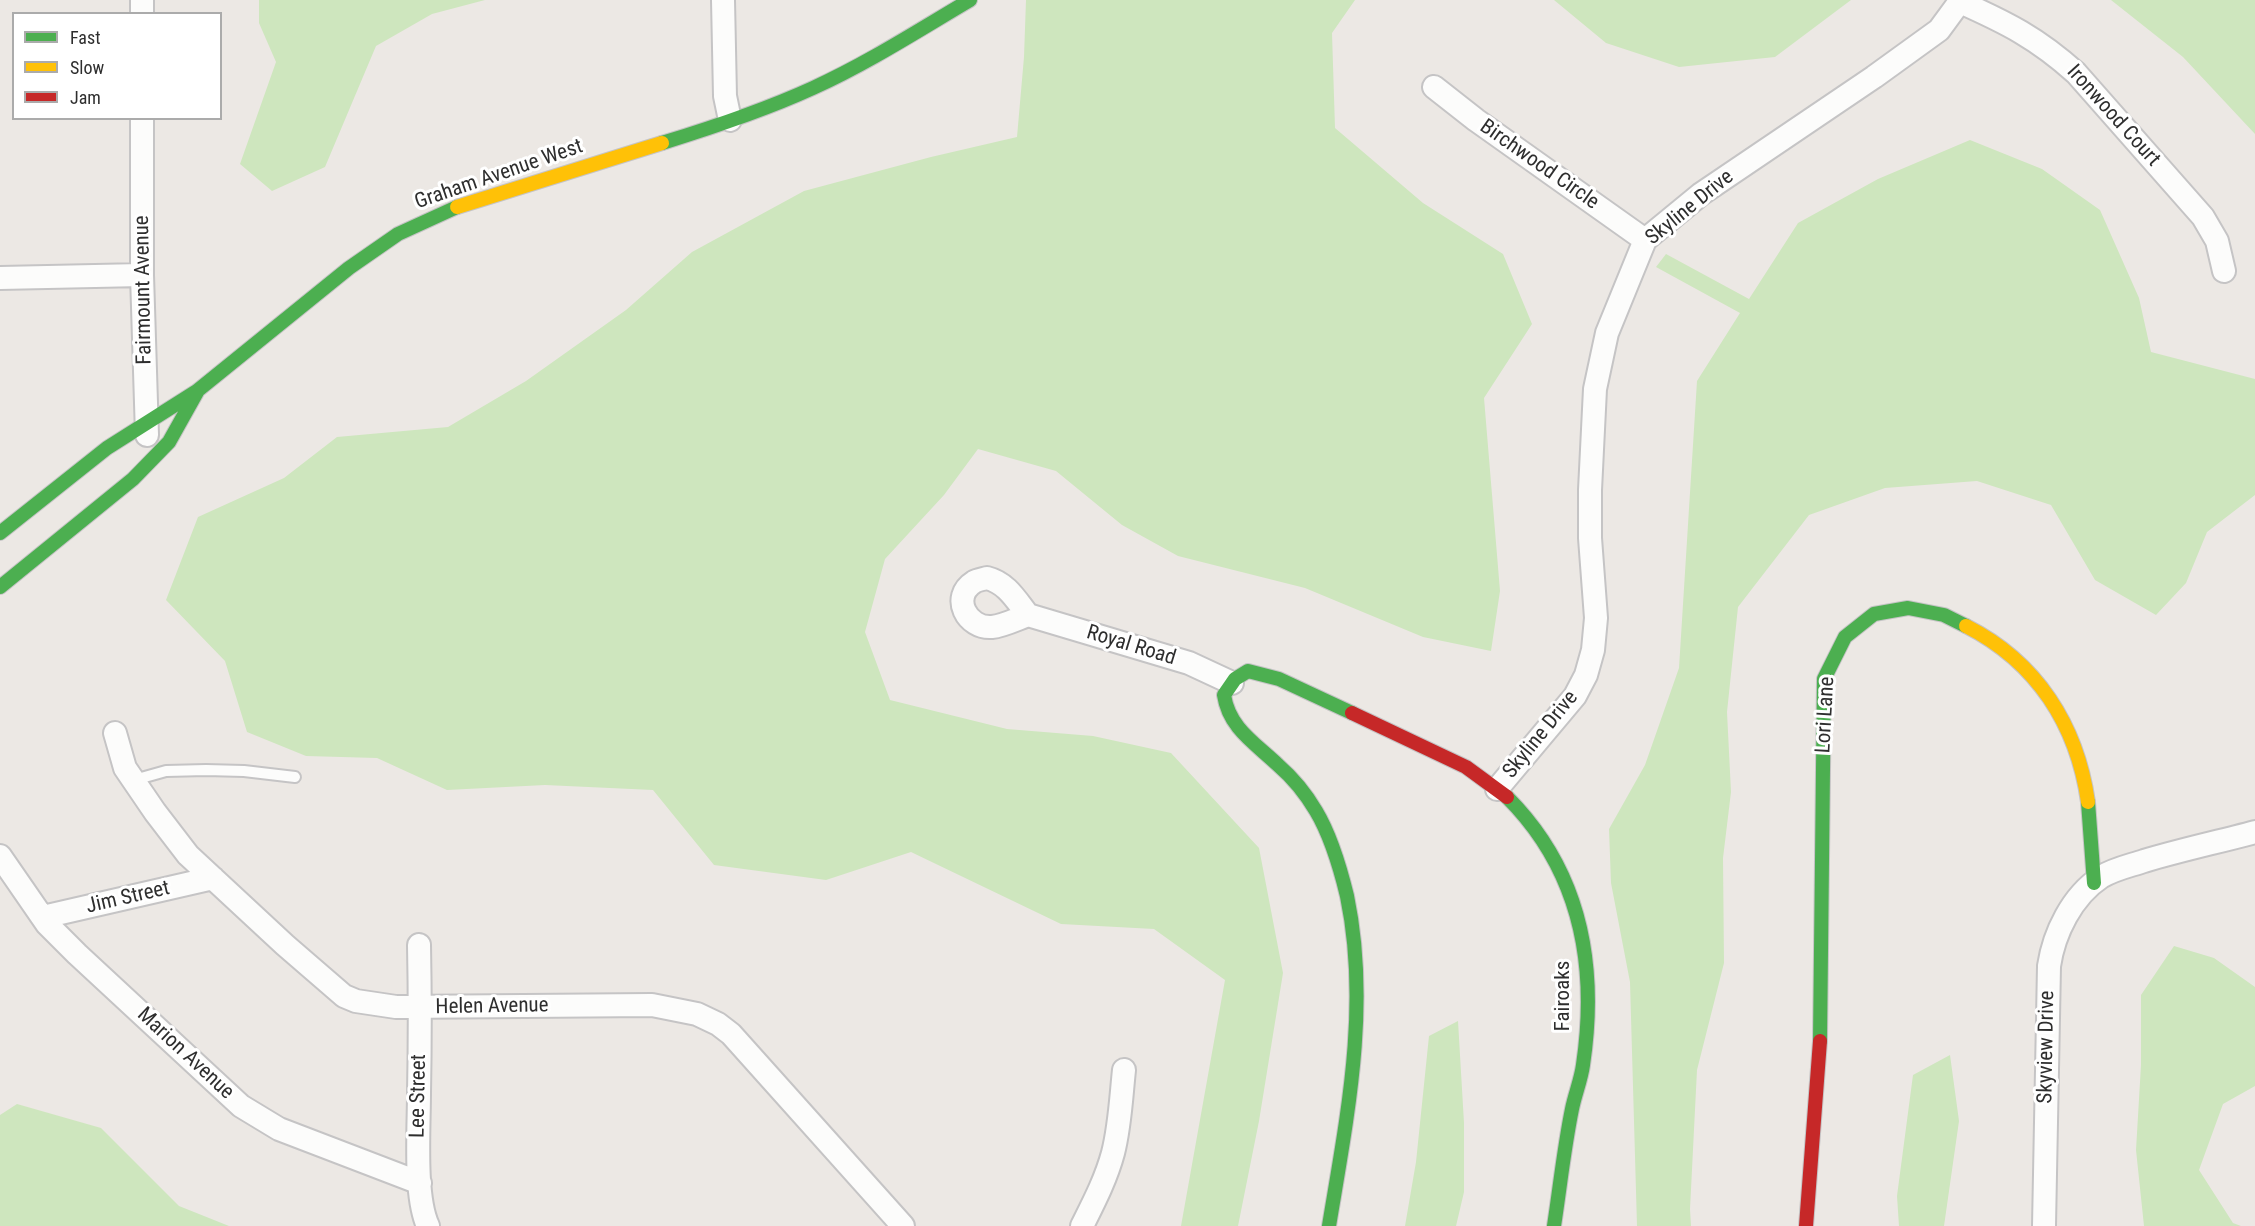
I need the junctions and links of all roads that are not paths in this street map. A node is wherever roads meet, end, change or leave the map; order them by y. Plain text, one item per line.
1 (723, 0) edge
2 (970, 0) edge
3 (1960, 1) edge
4 (1434, 87) dead end
5 (142, 120) edge
6 (730, 120) junction
7 (1645, 240) junction
8 (2224, 271) dead end
9 (142, 275) junction
10 (0, 278) edge
11 (197, 392) junction
12 (146, 423) junction
13 (150, 462) junction
14 (0, 533) edge
15 (0, 587) edge
16 (1028, 615) dead end
17 (1232, 683) junction
18 (115, 733) dead end
19 (295, 777) dead end
20 (133, 780) junction
21 (1497, 789) junction
22 (2255, 832) edge
23 (0, 856) edge
24 (213, 878) junction
25 (2094, 883) junction
26 (43, 917) junction
27 (418, 945) dead end
28 (421, 1008) junction
29 (1124, 1070) dead end
30 (420, 1184) junction
31 (428, 1226) edge
32 (903, 1226) edge
33 (1082, 1226) edge
34 (1329, 1226) edge
35 (1554, 1226) edge
36 (1806, 1226) edge
37 (2044, 1226) edge

1 - 6 street
2 - 6 street, Graham Avenue West
3 - 7 street, Skyline Drive
3 - 8 street, Ironwood Court
4 - 7 street, Birchwood Circle
5 - 9 street, Fairmount Avenue
6 - 11 street, Graham Avenue West
7 - 21 street, Skyline Drive
9 - 10 street
9 - 12 street, Fairmount Avenue
11 - 12 street, Graham Avenue West
11 - 13 street
12 - 13 street, Fairmount Avenue
12 - 14 street, Graham Avenue West
13 - 15 street
16 - 17 street, Royal Road
17 - 21 street, Skyline Drive
17 - 34 street
18 - 20 street, Helen Avenue
19 - 20 lane
20 - 24 street, Helen Avenue
21 - 35 street, Fairoaks
22 - 25 street
23 - 26 street, Marion Avenue
24 - 26 street, Jim Street
24 - 28 street, Helen Avenue
25 - 36 street, Lori Lane
25 - 37 street, Skyview Drive
26 - 30 street, Marion Avenue
27 - 28 street, Lee Street
28 - 30 street, Lee Street
28 - 32 street, Helen Avenue
29 - 33 street
30 - 31 street, Lee Street

